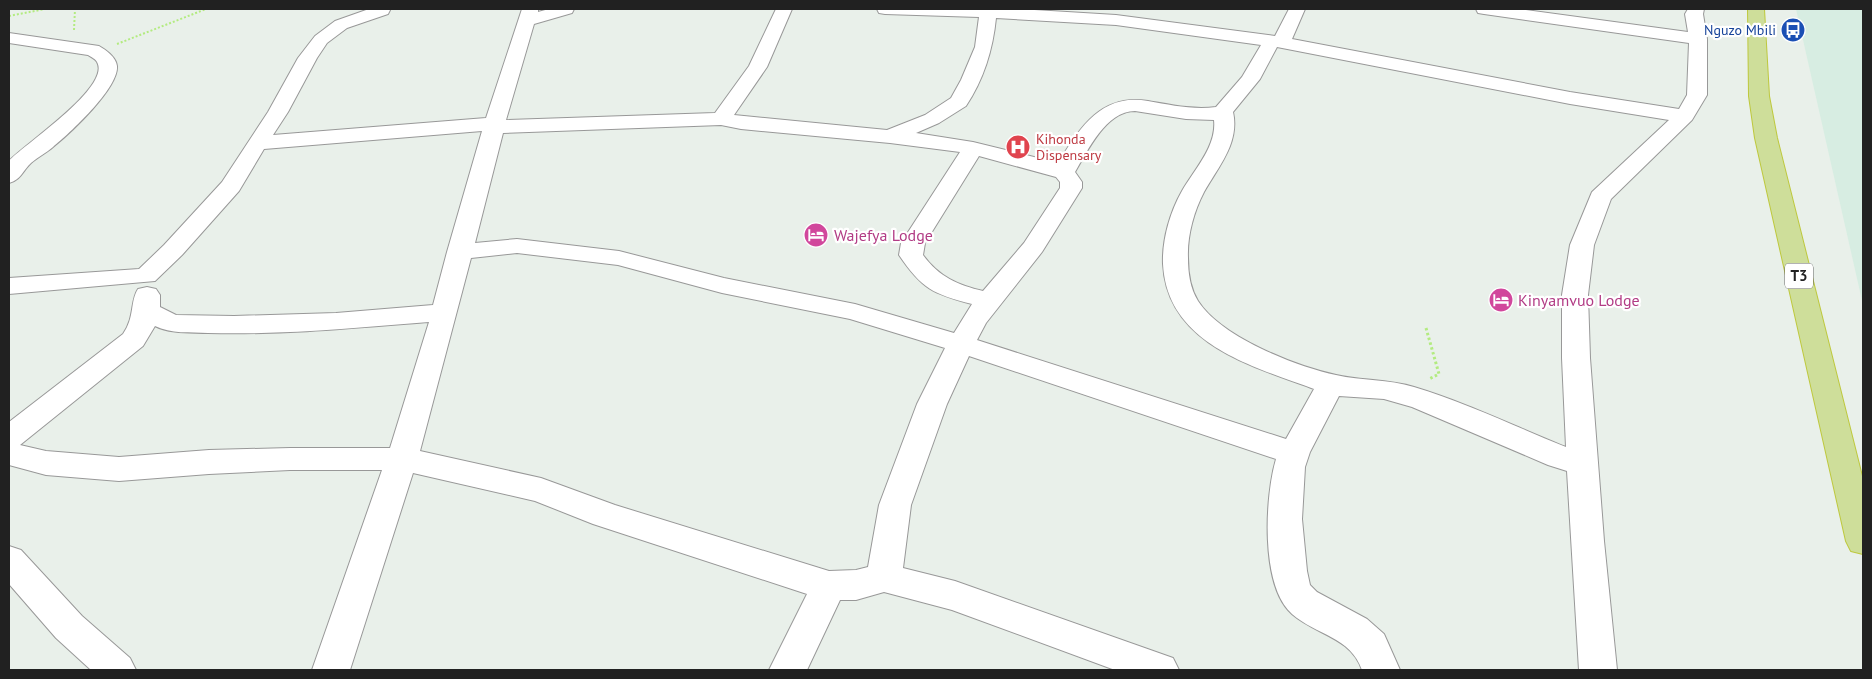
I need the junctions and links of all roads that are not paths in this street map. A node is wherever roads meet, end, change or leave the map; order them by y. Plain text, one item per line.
1 (566, 9) edge
2 (784, 9) edge
3 (885, 9) edge
4 (1297, 9) edge
5 (1484, 9) edge
6 (1756, 9) edge
7 (382, 10) dead end
8 (965, 10) edge
9 (988, 12) junction
10 (528, 15) edge
11 (1692, 15) edge
12 (9, 38) edge
13 (1277, 42) junction
14 (1223, 112) junction
15 (1685, 116) junction
16 (721, 119) junction
17 (494, 126) junction
18 (890, 137) junction
19 (257, 143) junction
20 (973, 148) junction
21 (17, 158) edge
22 (1064, 172) junction
23 (9, 176) edge
24 (459, 252) junction
25 (146, 276) junction
26 (9, 286) edge
27 (990, 301) junction
28 (445, 312) junction
29 (160, 317) junction
30 (960, 344) junction
31 (1330, 384) junction
32 (9, 438) edge
33 (1293, 453) junction
34 (9, 454) edge
35 (402, 459) junction
36 (1582, 464) junction
37 (1863, 541) edge
38 (9, 560) edge
39 (884, 578) junction
40 (829, 586) junction
41 (117, 670) edge
42 (331, 670) edge
43 (788, 670) edge
44 (1160, 670) edge
45 (1381, 670) edge
46 (1598, 670) edge

1 - 10 street
2 - 16 street
3 - 8 street
4 - 13 street
5 - 11 street
6 - 37 highway, T3
7 - 19 street
8 - 9 street
9 - 13 street
9 - 18 street
10 - 17 street
11 - 15 street
12 - 21 street
13 - 14 street
13 - 15 street
14 - 22 street
14 - 31 street
15 - 36 street
16 - 17 street
16 - 18 street
17 - 19 street
17 - 24 street
18 - 20 street
19 - 25 street
20 - 22 street
20 - 27 street
21 - 23 street
22 - 27 street
24 - 28 street
24 - 30 street
25 - 26 street
25 - 29 street
27 - 30 street
28 - 29 street
28 - 35 street
29 - 32 street
30 - 33 street
30 - 39 street
31 - 33 street
31 - 36 street
33 - 45 street
34 - 35 street
35 - 40 street
35 - 42 street
36 - 46 street
38 - 41 street
39 - 40 street
39 - 44 street
40 - 43 street

